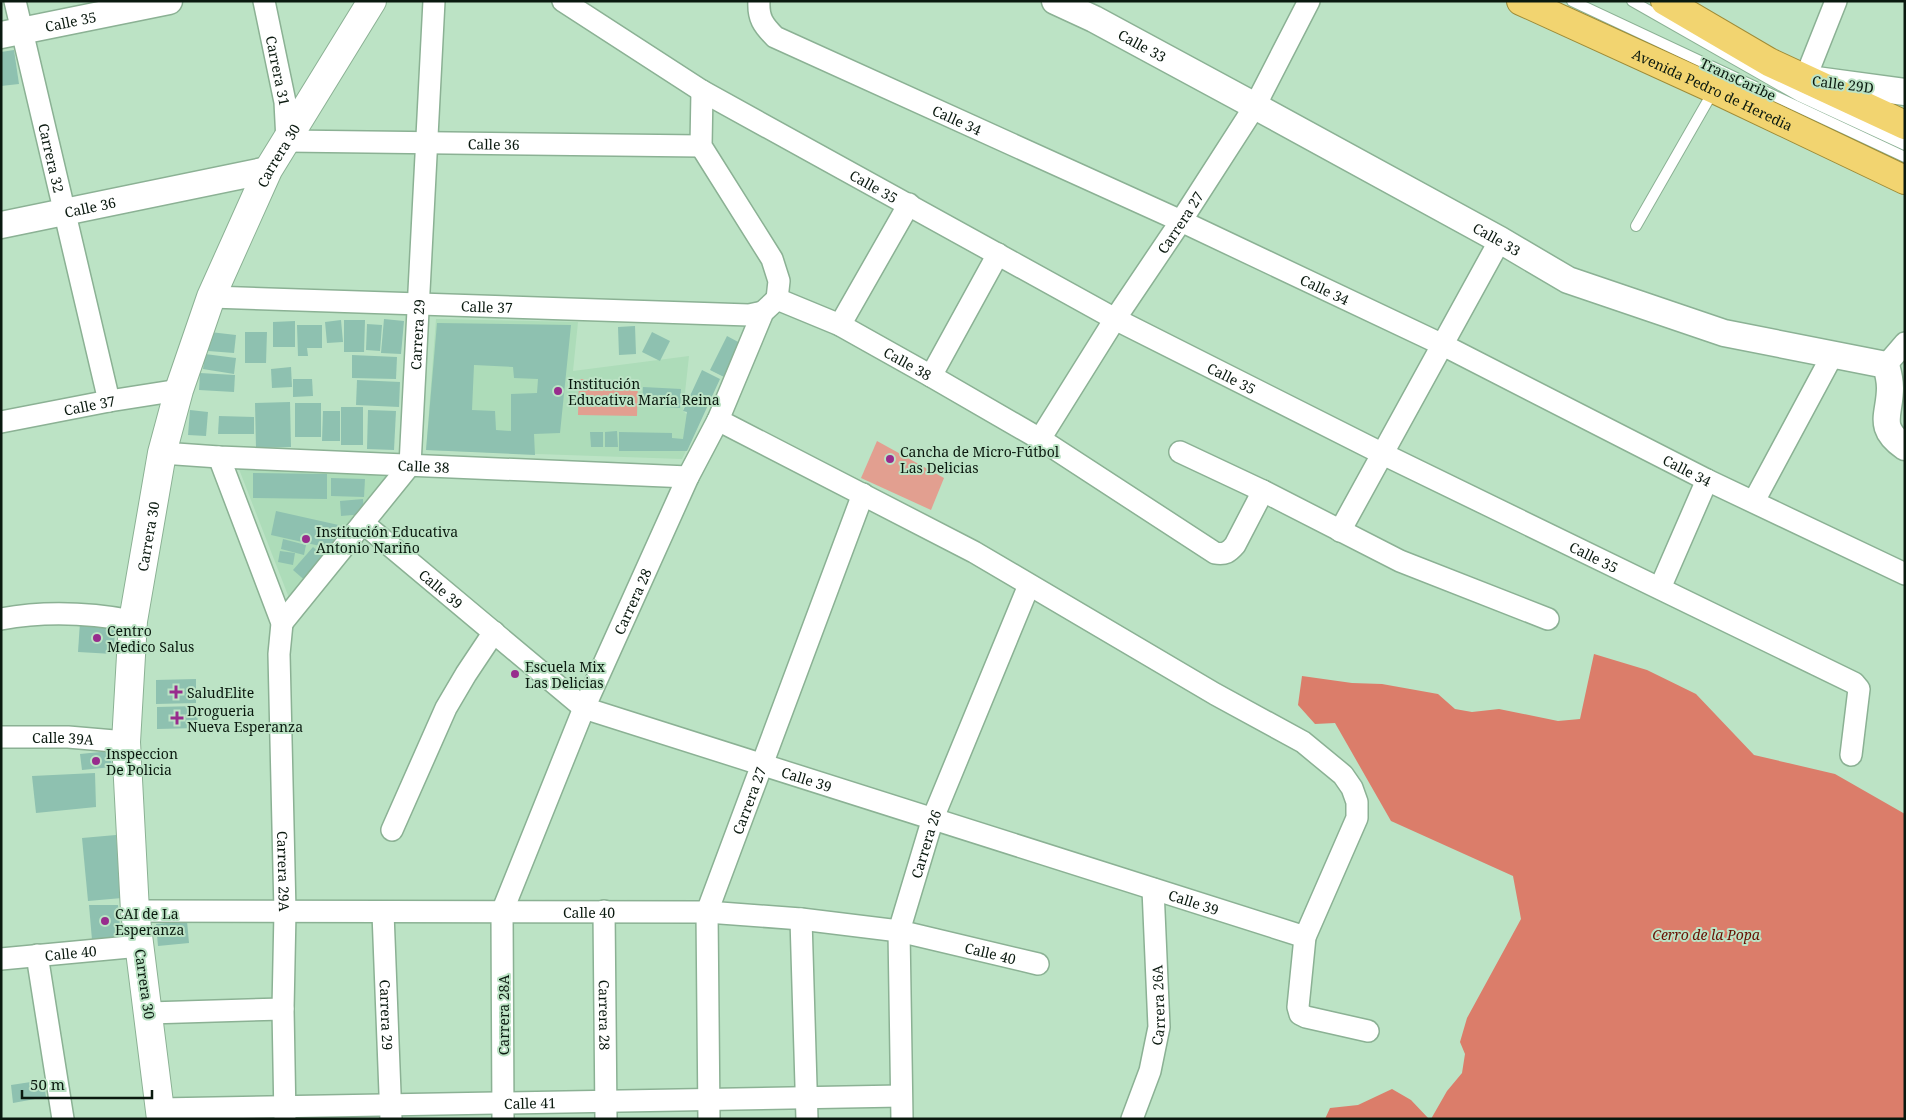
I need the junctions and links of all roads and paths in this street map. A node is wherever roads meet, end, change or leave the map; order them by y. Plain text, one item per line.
1 (15, 1) edge
2 (169, 1) edge
3 (264, 1) edge
4 (372, 1) edge
5 (434, 1) edge
6 (563, 1) edge
7 (759, 1) edge
8 (1055, 1) edge
9 (1308, 1) edge
10 (1521, 1) edge
11 (1572, 1) edge
12 (1632, 1) edge
13 (1665, 1) edge
14 (1836, 1) edge
15 (12, 33) edge
16 (1805, 79) junction
17 (1714, 89) junction
18 (702, 91) junction
19 (1905, 92) edge
20 (1255, 106) junction
21 (1905, 124) edge
22 (287, 141) junction
23 (426, 142) junction
24 (1905, 145) edge
25 (701, 146) junction
26 (1905, 157) edge
27 (268, 170) junction
28 (1905, 180) edge
29 (909, 204) junction
30 (65, 212) junction
31 (1181, 221) junction
32 (1, 225) edge
33 (1636, 226) dead end
34 (1500, 240) junction
35 (998, 254) junction
36 (211, 297) junction
37 (419, 303) junction
38 (770, 306) junction
39 (1115, 320) junction
40 (840, 325) junction
41 (1905, 343) edge
42 (1443, 345) junction
43 (1833, 354) junction
44 (1886, 365) junction
45 (931, 376) junction
46 (179, 390) junction
47 (109, 401) junction
48 (718, 420) junction
49 (1, 422) edge
50 (1040, 439) junction
51 (1905, 447) edge
52 (1180, 452) dead end
53 (162, 453) junction
54 (1383, 454) junction
55 (219, 458) junction
56 (410, 465) junction
57 (688, 477) junction
58 (1707, 480) junction
59 (1263, 491) junction
60 (863, 494) junction
61 (1754, 501) junction
62 (363, 522) junction
63 (1340, 531) junction
64 (1905, 574) edge
65 (1030, 585) junction
66 (1660, 588) junction
67 (1, 619) edge
68 (1548, 619) dead end
69 (133, 621) junction
70 (282, 623) junction
71 (494, 632) junction
72 (584, 708) junction
73 (1, 737) edge
74 (126, 742) junction
75 (1851, 755) dead end
76 (763, 764) junction
77 (933, 818) junction
78 (392, 830) dead end
79 (1154, 888) junction
80 (604, 911) junction
81 (135, 912) junction
82 (284, 912) junction
83 (383, 912) junction
84 (502, 912) junction
85 (707, 912) junction
86 (801, 919) junction
87 (899, 931) junction
88 (1305, 937) junction
89 (140, 946) junction
90 (37, 955) junction
91 (1, 959) edge
92 (1038, 964) dead end
93 (283, 1009) junction
94 (149, 1013) junction
95 (1368, 1031) dead end
96 (901, 1096) junction
97 (806, 1098) junction
98 (708, 1109) edge
99 (606, 1110) edge
100 (503, 1111) edge
101 (391, 1112) edge
102 (285, 1113) edge
103 (160, 1114) edge
104 (63, 1119) edge
105 (807, 1119) edge
106 (902, 1119) edge
107 (1132, 1119) edge

1 - 15 street, Carrera 32
2 - 15 street, Calle 35
3 - 22 street, Carrera 31
4 - 22 main road, Carrera 30
5 - 23 street, Carrera 29
6 - 18 street, Calle 35
7 - 31 street, Calle 34
8 - 20 street, Calle 33
9 - 20 street, Carrera 27
10 - 17 highway, Avenida Pedro de Heredia
11 - 26 lane, TransCaribe
12 - 24 lane, TransCaribe
13 - 16 highway
14 - 16 street, Calle 29D
15 - 30 street, Carrera 32
16 - 19 street, Calle 29D
16 - 21 highway
17 - 28 highway, Avenida Pedro de Heredia
17 - 33 lane
18 - 25 street
18 - 29 street, Calle 35
20 - 31 street, Carrera 27
20 - 34 street, Calle 33
22 - 23 street, Calle 36
22 - 27 main road, Carrera 30
23 - 25 street, Calle 36
23 - 37 street, Carrera 29
25 - 38 street
27 - 30 street, Calle 36
27 - 36 main road, Carrera 30
29 - 35 street, Calle 35
29 - 40 street
30 - 32 street, Calle 36
30 - 47 street, Carrera 32
31 - 39 street, Carrera 27
31 - 42 street, Calle 34
34 - 42 street
34 - 43 street, Calle 33
35 - 39 street, Calle 35
35 - 45 street
36 - 37 street, Calle 37
36 - 46 main road, Carrera 30
37 - 38 street, Calle 37
37 - 56 street, Carrera 29
38 - 40 street, Calle 38
38 - 48 street, Carrera 28
39 - 50 street, Carrera 27
39 - 54 street, Calle 35
40 - 45 street, Calle 38
41 - 44 street
42 - 54 street
42 - 58 street, Calle 34
43 - 44 street, Calle 33
43 - 61 street
44 - 51 street
45 - 50 street, Calle 38
46 - 47 street, Calle 37
46 - 53 main road, Carrera 30
47 - 49 street, Calle 37
48 - 57 street, Carrera 28
48 - 60 street
50 - 59 street, Calle 38
52 - 59 street
53 - 55 street, Calle 38
53 - 69 main road, Carrera 30
54 - 63 street
54 - 66 street, Calle 35
55 - 56 street, Calle 38
55 - 70 street
56 - 57 street, Calle 38
56 - 62 street
57 - 72 street, Carrera 28
58 - 61 street, Calle 34
58 - 66 street
59 - 63 street
60 - 65 street
60 - 76 street, Carrera 27
61 - 64 street, Calle 34
62 - 70 street
62 - 71 street, Calle 39
63 - 68 street
65 - 77 street, Carrera 26
65 - 88 street
66 - 75 street, Calle 35
67 - 69 street
69 - 74 main road, Carrera 30
70 - 82 street, Carrera 29A
71 - 72 street, Calle 39
71 - 78 street
72 - 76 street, Calle 39
72 - 84 street, Carrera 28
73 - 74 street, Calle 39A
74 - 81 main road, Carrera 30
76 - 77 street, Calle 39
76 - 85 street, Carrera 27
77 - 79 street, Calle 39
77 - 87 street, Carrera 26
79 - 88 street, Calle 39
79 - 107 street, Carrera 26A
80 - 84 street, Calle 40
80 - 85 street, Calle 40
80 - 99 street, Carrera 28
81 - 82 street, Calle 40
81 - 89 main road, Carrera 30
82 - 83 street, Calle 40
82 - 93 street, Carrera 29A
83 - 84 street, Calle 40
83 - 101 street, Carrera 29
84 - 100 street, Carrera 28A
85 - 86 street, Calle 40
85 - 98 street, Carrera 27
86 - 87 street, Calle 40
86 - 97 street
87 - 92 street, Calle 40
87 - 96 street, Carrera 26
88 - 95 street
89 - 90 street, Calle 40
89 - 94 main road, Carrera 30
90 - 91 street, Calle 40
90 - 104 street
93 - 94 street
93 - 102 street, Carrera 29A
94 - 103 main road, Carrera 30
96 - 97 street, Calle 41
96 - 106 street, Carrera 26
97 - 98 street, Calle 41
97 - 105 street
98 - 99 street, Calle 41
99 - 100 street, Calle 41
100 - 101 street, Calle 41
101 - 102 street, Calle 41
102 - 103 street, Calle 41

